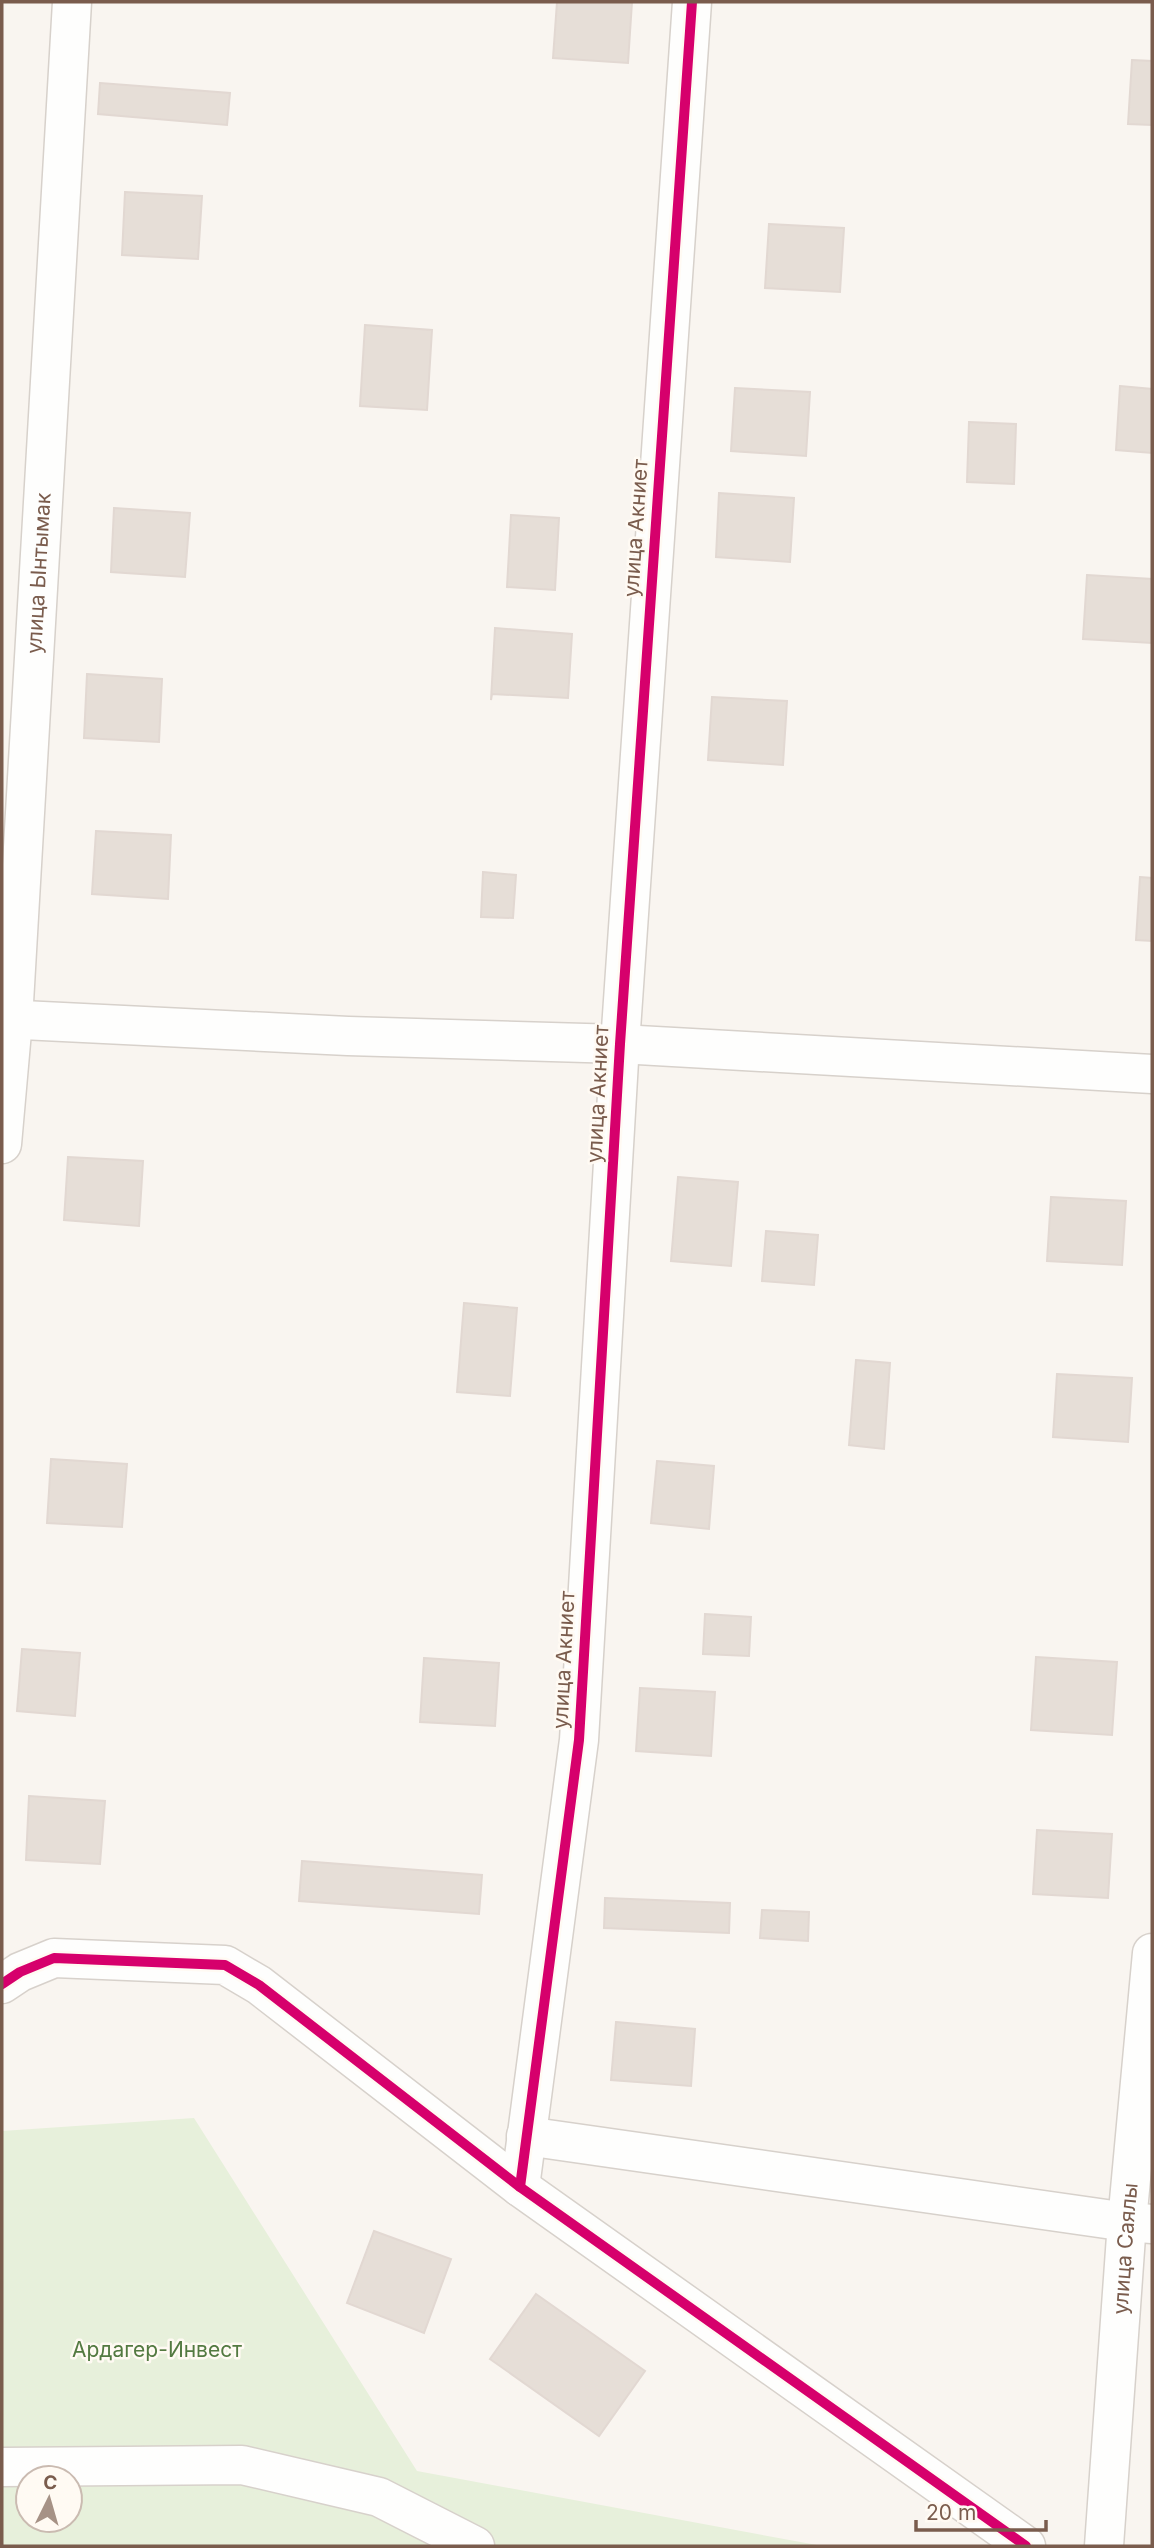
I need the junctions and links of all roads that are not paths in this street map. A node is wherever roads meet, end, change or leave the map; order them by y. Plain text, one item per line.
1 (72, 2) edge
2 (692, 2) edge
3 (7, 1019) edge
4 (620, 1044) junction
5 (1152, 1074) edge
6 (2, 1144) edge
7 (1152, 1953) edge
8 (2, 1983) edge
9 (526, 2136) junction
10 (520, 2187) junction
11 (1140, 2223) edge
12 (2, 2467) edge
13 (475, 2546) edge
14 (1026, 2546) edge
15 (1104, 2546) edge

1 - 3 street, улица Ынтымак
2 - 4 street, улица Акниет
3 - 4 street
3 - 6 street, улица Ынтымак
4 - 5 street
4 - 9 street, улица Акниет
7 - 11 street, улица Саялы
8 - 10 street
9 - 10 street, улица Акниет
9 - 11 street
10 - 14 street
11 - 15 street, улица Саялы
12 - 13 street

